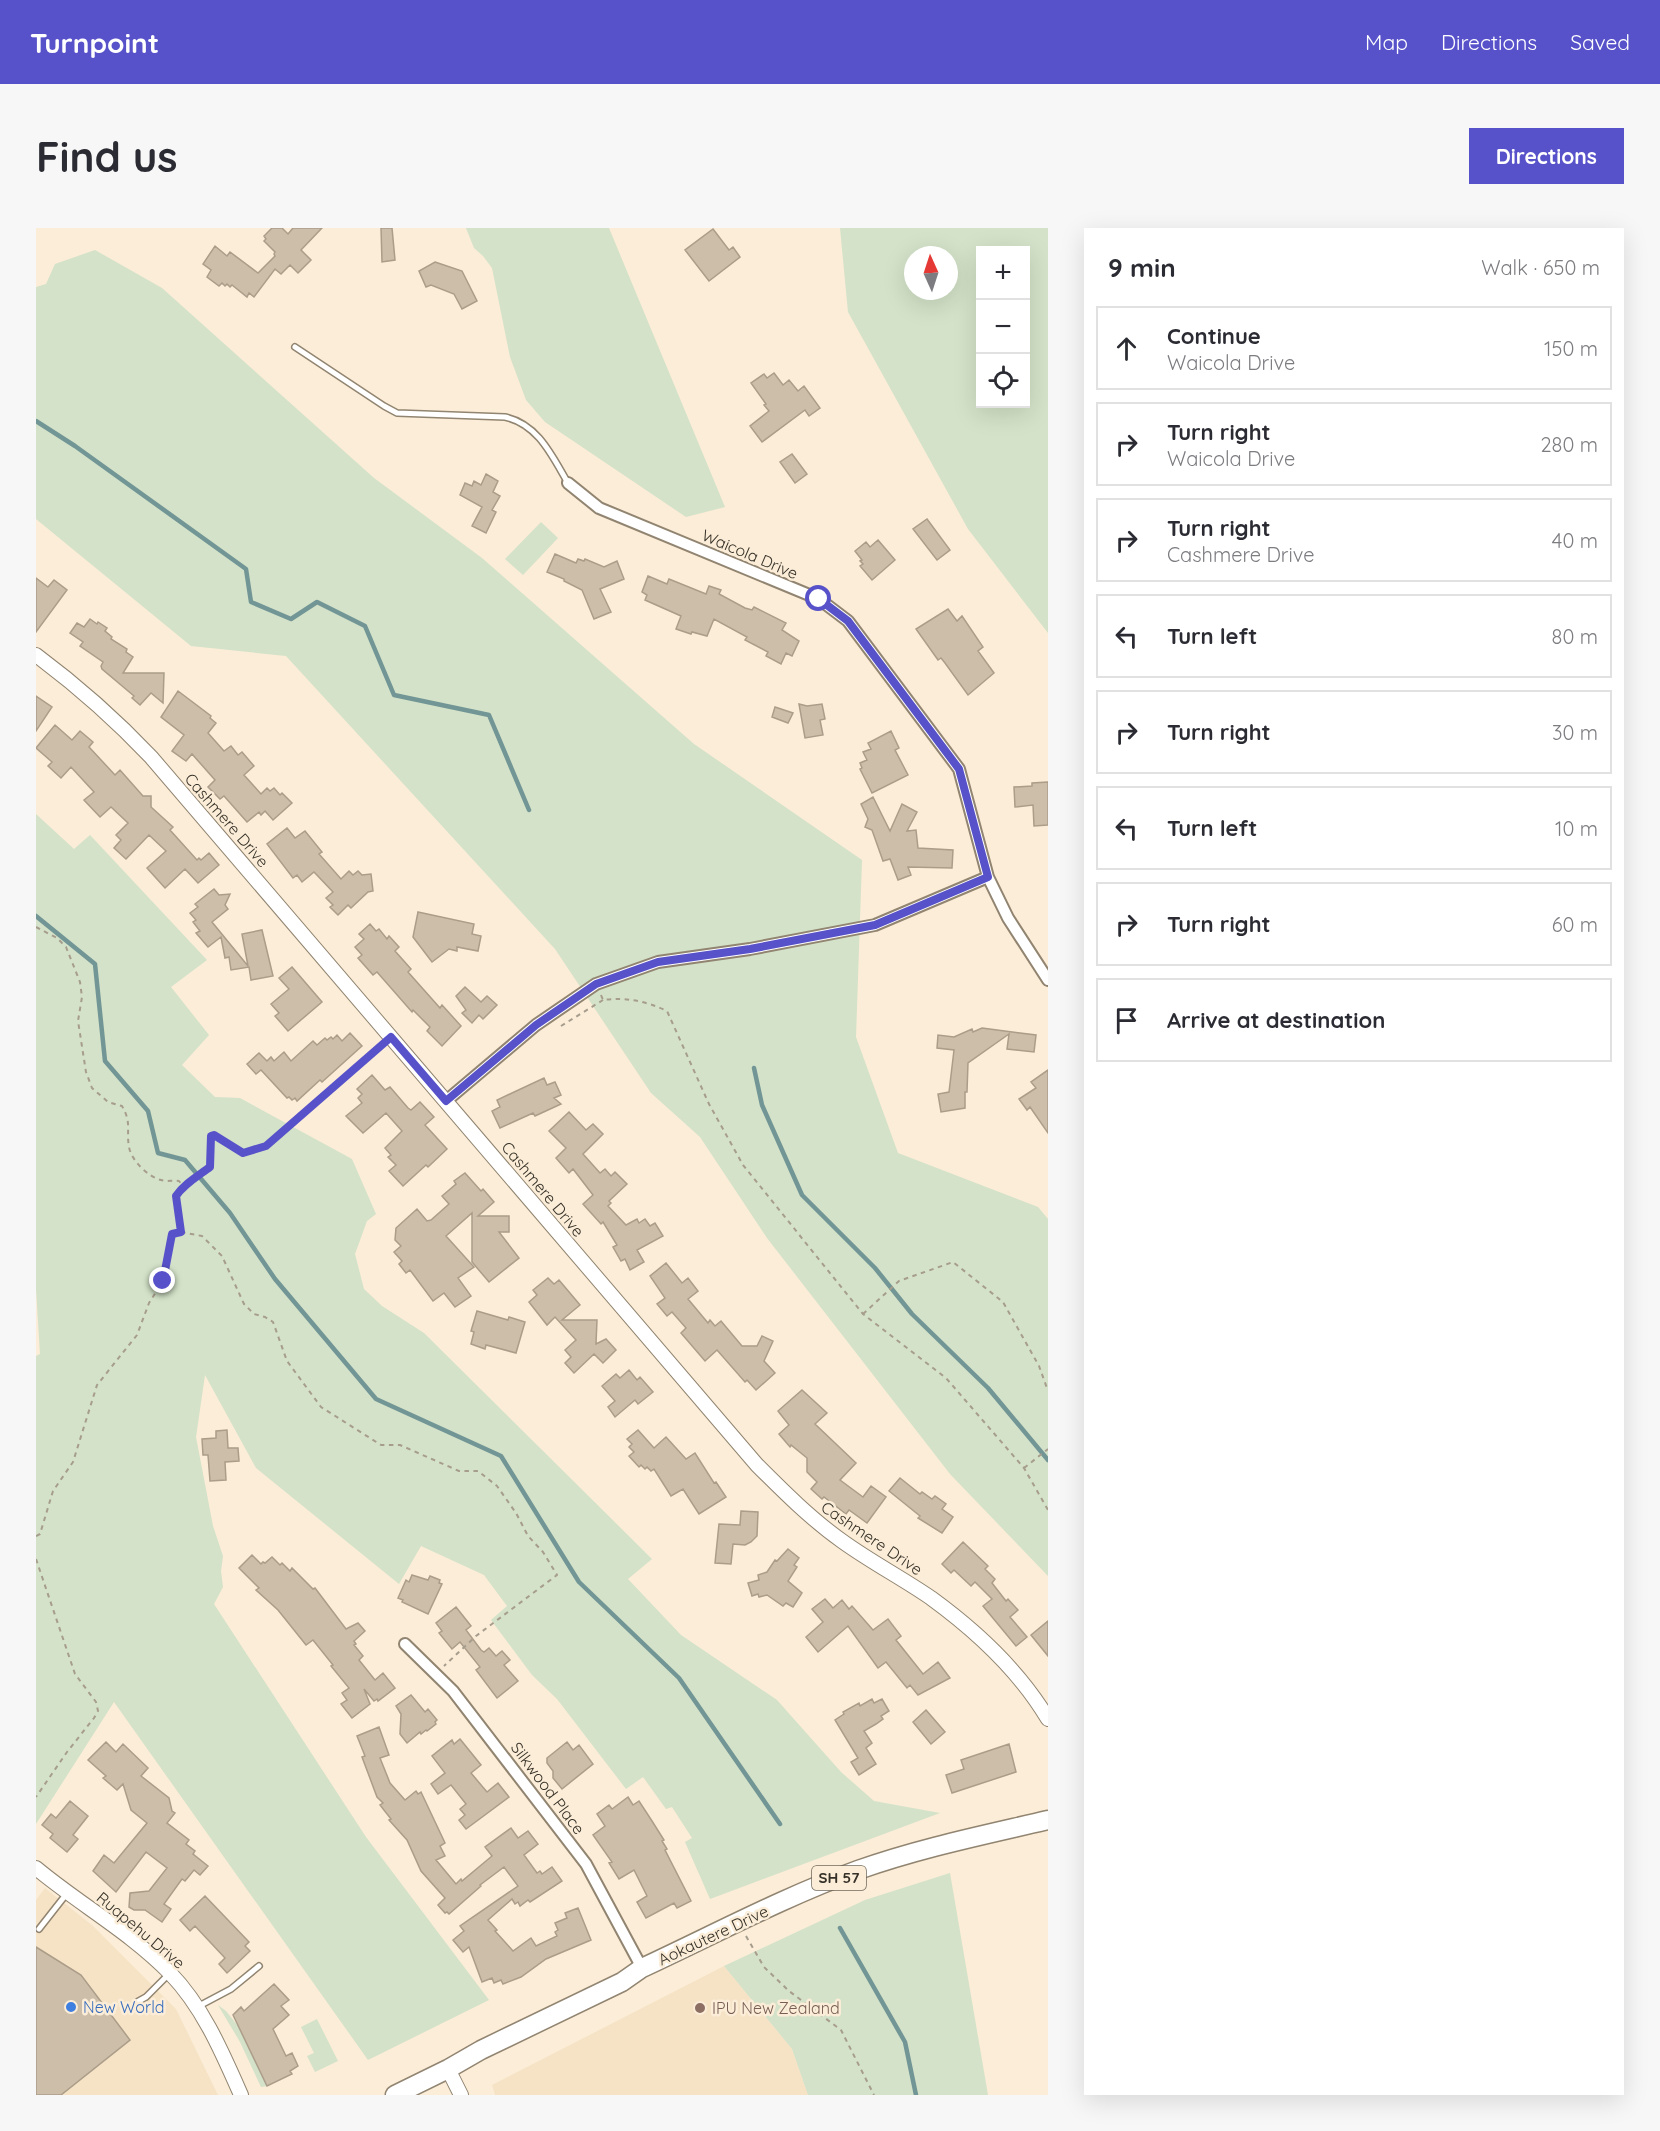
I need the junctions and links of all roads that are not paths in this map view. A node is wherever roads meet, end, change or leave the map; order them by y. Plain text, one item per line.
1 (295, 346) dead end
2 (568, 483) joint
3 (36, 655) edge
4 (988, 877) junction
5 (1048, 980) edge
6 (446, 1101) junction
7 (405, 1644) dead end
8 (1048, 1719) edge
9 (1048, 1820) edge
10 (37, 1872) edge
11 (68, 1891) junction
12 (39, 1929) dead end
13 (259, 1966) dead end
14 (642, 1968) junction
15 (170, 1973) junction
16 (137, 2002) dead end
17 (197, 2007) junction
18 (448, 2069) junction
19 (241, 2095) edge
20 (395, 2095) edge
21 (461, 2095) edge

1 - 2 lane
2 - 4 street, Waicola Drive
3 - 6 street, Cashmere Drive
4 - 5 street, Waicola Drive
4 - 6 street
6 - 8 street, Cashmere Drive
7 - 14 street, Silkwood Place
9 - 14 highway, Aokautere Drive / SH 57
10 - 11 street, Ruapehu Drive
11 - 12 lane
11 - 15 street, Ruapehu Drive
13 - 17 lane
14 - 18 highway, Aokautere Drive / SH 57
15 - 16 lane
15 - 17 street, Ruapehu Drive
17 - 19 street, Ruapehu Drive
18 - 20 highway, Aokautere Drive / SH 57
18 - 21 street

